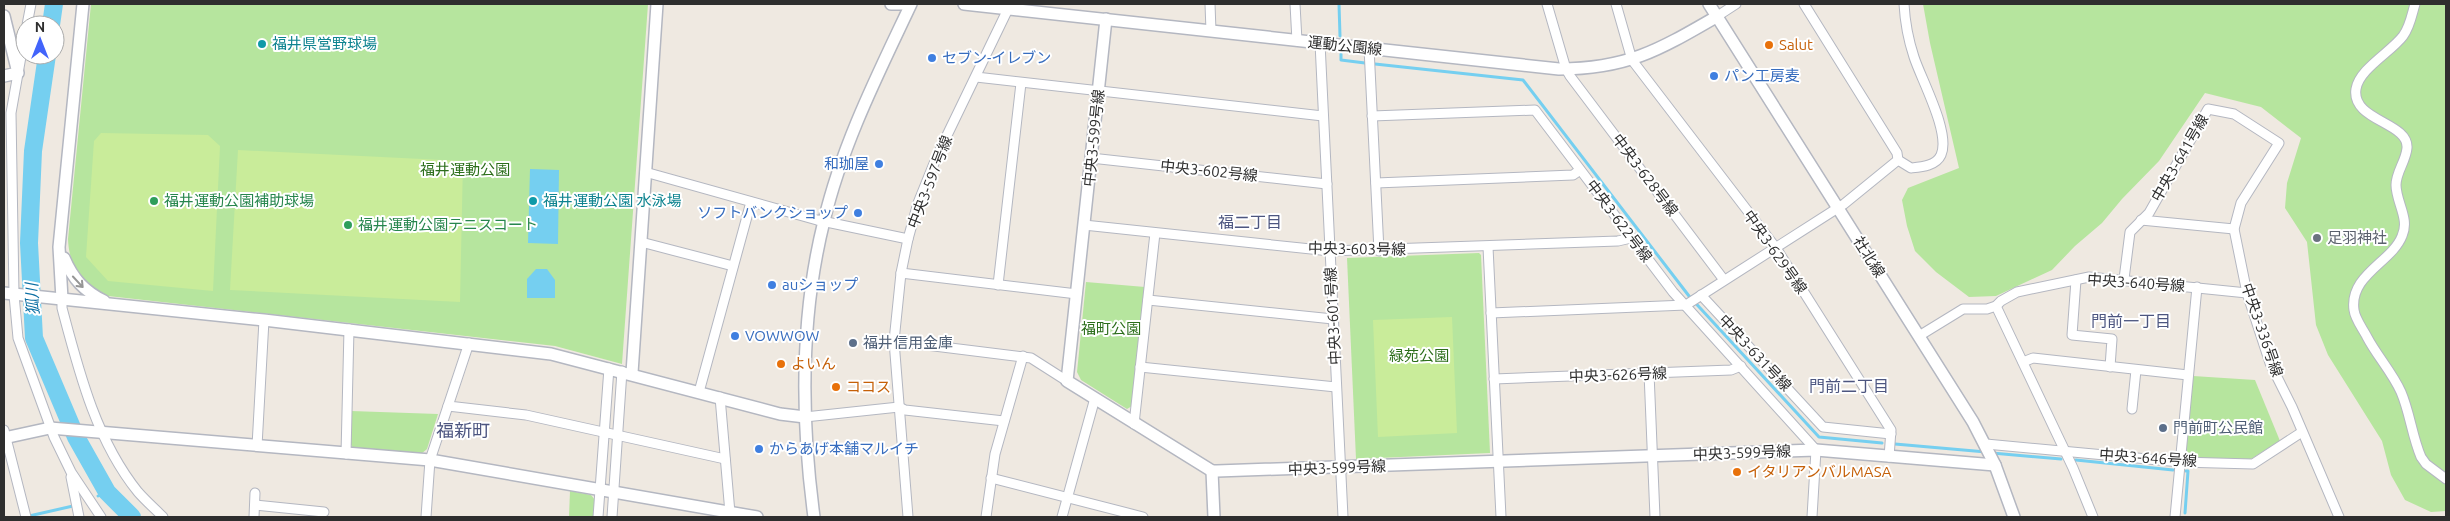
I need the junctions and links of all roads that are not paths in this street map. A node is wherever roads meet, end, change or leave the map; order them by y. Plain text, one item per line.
1 (84, 4) edge
2 (657, 4) edge
3 (891, 4) edge
4 (906, 4) edge
5 (911, 4) edge
6 (964, 4) edge
7 (1210, 4) edge
8 (1295, 4) edge
9 (1547, 4) edge
10 (1616, 4) edge
11 (1709, 4) edge
12 (1736, 4) edge
13 (1804, 4) edge
14 (1904, 4) edge
15 (2415, 4) edge
16 (1039, 8) edge
17 (1008, 9) junction
18 (4, 16) edge
19 (1716, 16) junction
20 (1106, 20) junction
21 (1211, 31) junction
22 (1297, 40) junction
23 (1320, 43) junction
24 (1369, 48) junction
25 (1632, 60) junction
26 (19, 65) edge
27 (1566, 69) junction
28 (18, 73) junction
29 (4, 76) edge
30 (976, 77) junction
31 (1021, 83) junction
32 (1099, 91) junction
33 (1323, 116) junction
34 (1372, 116) junction
35 (8, 136) edge
36 (2279, 143) joint
37 (1092, 158) junction
38 (1898, 160) junction
39 (1580, 170) junction
40 (645, 172) junction
41 (1376, 183) junction
42 (1326, 184) junction
43 (8, 187) edge
44 (751, 202) junction
45 (1838, 208) junction
46 (2141, 220) junction
47 (824, 221) junction
48 (1084, 225) junction
49 (2234, 229) junction
50 (1155, 233) junction
51 (1631, 238) junction
52 (908, 239) junction
53 (641, 242) junction
54 (59, 247) junction
55 (1488, 247) junction
56 (1776, 248) junction
57 (1330, 251) junction
58 (1379, 251) junction
59 (733, 266) junction
60 (901, 273) junction
61 (2124, 279) junction
62 (1724, 280) junction
63 (2076, 280) junction
64 (998, 285) junction
65 (2196, 287) junction
66 (2247, 293) junction
67 (1077, 294) junction
68 (13, 295) edge
69 (58, 299) junction
70 (1148, 300) junction
71 (1693, 300) junction
72 (112, 304) junction
73 (1996, 306) junction
74 (1491, 313) junction
75 (1333, 319) junction
76 (264, 320) junction
77 (349, 329) junction
78 (1919, 336) junction
79 (894, 341) junction
80 (469, 342) junction
81 (1023, 356) junction
82 (2023, 362) junction
83 (1140, 366) junction
84 (1741, 366) junction
85 (2110, 367) junction
86 (609, 368) junction
87 (2136, 370) junction
88 (627, 372) junction
89 (1648, 374) junction
90 (2188, 375) junction
91 (1494, 379) junction
92 (1067, 381) junction
93 (1336, 387) junction
94 (699, 392) junction
95 (720, 397) junction
96 (1095, 398) junction
97 (448, 406) junction
98 (899, 407) junction
99 (2132, 409) dead end
100 (805, 417) junction
101 (1004, 421) junction
102 (1134, 424) junction
103 (50, 428) junction
104 (604, 432) junction
105 (2302, 432) junction
106 (100, 433) junction
107 (618, 434) junction
108 (1891, 434) junction
109 (4, 435) edge
110 (257, 446) junction
111 (1816, 450) junction
112 (2065, 450) junction
113 (1990, 453) junction
114 (346, 454) junction
115 (1653, 456) junction
116 (1889, 457) junction
117 (725, 459) junction
118 (430, 460) junction
119 (1498, 462) junction
120 (2180, 462) junction
121 (1340, 468) junction
122 (1212, 470) junction
123 (71, 472) junction
124 (992, 478) junction
125 (2446, 479) edge
126 (600, 490) junction
127 (255, 493) dead end
128 (614, 493) junction
129 (1068, 498) junction
130 (255, 505) junction
131 (324, 512) dead end
132 (730, 513) junction
133 (26, 517) edge
134 (79, 517) edge
135 (102, 517) edge
136 (163, 517) edge
137 (254, 517) edge
138 (426, 517) edge
139 (598, 517) edge
140 (612, 517) edge
141 (756, 517) edge
142 (814, 517) edge
143 (908, 517) edge
144 (986, 517) edge
145 (1062, 517) edge
146 (1143, 517) edge
147 (1214, 517) edge
148 (1343, 517) edge
149 (1501, 517) edge
150 (1655, 517) edge
151 (1812, 517) edge
152 (2014, 517) edge
153 (2093, 517) edge
154 (2175, 517) edge
155 (2339, 517) edge

1 - 54 street
2 - 40 street
3 - 4 street
5 - 47 street
6 - 17 street, 運動公園線
7 - 21 street
8 - 22 street
9 - 27 street
10 - 25 street
11 - 19 street, 社北線
12 - 19 street
13 - 38 street
14 - 38 street
15 - 125 street
16 - 17 street, 運動公園線
16 - 20 street, 運動公園線
17 - 30 street, 中央3-597号線
18 - 28 street
19 - 25 street, 運動公園線
19 - 45 street, 社北線
20 - 21 street, 運動公園線
20 - 32 street, 中央3-599号線
21 - 22 street, 運動公園線
22 - 23 street, 運動公園線
23 - 24 street, 運動公園線
23 - 33 street, 中央3-601号線
24 - 27 street, 運動公園線
24 - 34 street
25 - 27 street, 運動公園線
25 - 56 street, 中央3-629号線
26 - 28 street
27 - 62 street, 中央3-628号線
28 - 29 street
28 - 35 street
30 - 31 street
30 - 52 street, 中央3-597号線
31 - 32 street
31 - 64 street
32 - 33 street
32 - 37 street, 中央3-599号線
33 - 42 street, 中央3-601号線
34 - 39 street, 中央3-622号線
34 - 41 street
35 - 43 street
36 - 46 street, 中央3-641号線
36 - 49 street, 中央3-336号線
37 - 42 street, 中央3-602号線
37 - 48 street, 中央3-599号線
38 - 45 street
39 - 41 street
39 - 51 street, 中央3-622号線
40 - 44 street
40 - 53 street
41 - 58 street
42 - 57 street, 中央3-601号線
43 - 68 street
44 - 47 street
44 - 59 street
45 - 56 street
45 - 78 street, 社北線
46 - 49 street
46 - 61 street, 中央3-641号線
47 - 52 street
47 - 100 street
48 - 50 street, 中央3-603号線
48 - 67 street, 中央3-599号線
49 - 66 street, 中央3-336号線
50 - 57 street, 中央3-603号線
50 - 70 street
51 - 55 street, 中央3-603号線
51 - 71 street, 中央3-622号線
52 - 60 street, 中央3-597号線
53 - 59 street
53 - 88 street
54 - 69 street
54 -> 72 street
55 - 58 street, 中央3-603号線
55 - 74 street
56 - 62 street
56 - 108 street, 中央3-629号線
57 - 58 street, 中央3-603号線
57 - 75 street, 中央3-601号線
59 - 94 street
60 - 64 street
60 - 79 street, 中央3-597号線
61 - 63 street, 中央3-640号線
61 - 65 street, 中央3-640号線
62 - 71 street
63 - 73 street, 中央3-640号線
63 - 85 street
64 - 67 street
65 - 66 street, 中央3-640号線
65 - 90 street
66 - 105 street, 中央3-336号線
67 - 92 street, 中央3-599号線
68 - 69 street
68 - 103 street
69 - 72 street
69 - 106 street
70 - 75 street
70 - 83 street
71 - 74 street
71 - 84 street, 中央3-622号線
71 - 108 street, 中央3-631号線
72 - 76 street
73 - 78 street, 中央3-640号線
73 - 82 street
74 - 91 street
75 - 93 street, 中央3-601号線
76 - 77 street
76 - 110 street
77 - 80 street
77 - 114 street
78 - 113 street, 社北線
79 - 81 street
79 - 98 street, 中央3-597号線
80 - 86 street
80 - 97 street
81 - 92 street
81 - 101 street
82 - 85 street
82 - 112 street
83 - 93 street
83 - 102 street
84 - 89 street, 中央3-626号線
84 - 111 street, 中央3-622号線
85 - 87 street
86 - 88 street
86 - 104 street
87 - 90 street
87 - 99 street
88 - 94 street
88 - 107 street
89 - 91 street, 中央3-626号線
89 - 115 street
90 - 120 street
91 - 119 street
92 - 96 street
93 - 121 street, 中央3-601号線
94 - 95 street
95 - 100 street
95 - 117 street
96 - 102 street
96 - 129 street
97 - 104 street
97 - 118 street
98 - 100 street
98 - 101 street
98 - 143 street, 中央3-597号線
100 - 142 street
101 - 124 street
102 - 122 street
103 - 106 street
103 - 109 street
103 - 123 street
104 - 107 street
104 - 126 street
105 - 120 street, 中央3-646号線
105 - 155 street, 中央3-336号線
106 - 110 street
106 - 136 street
107 - 117 street
107 - 128 street
108 - 116 street
109 - 133 street
110 - 114 street
111 - 115 street, 中央3-599号線
111 - 116 street, 中央3-599号線
111 - 151 street
112 - 113 street, 中央3-646号線
112 - 120 street, 中央3-646号線
112 - 153 street
113 - 116 street, 中央3-599号線
113 - 152 street, 社北線
114 - 118 street
115 - 119 street, 中央3-599号線
115 - 150 street
117 - 132 street
118 - 126 street
118 - 138 street
119 - 121 street, 中央3-599号線
119 - 149 street
120 - 154 street
121 - 122 street, 中央3-599号線
121 - 148 street, 中央3-601号線
122 - 147 street
123 - 134 street
123 - 135 street
124 - 129 street
124 - 144 street
126 - 128 street
126 - 139 street
127 - 130 street
128 - 132 street
128 - 140 street
129 - 145 street
129 - 146 street
130 - 131 street
130 - 137 street
132 - 141 street

